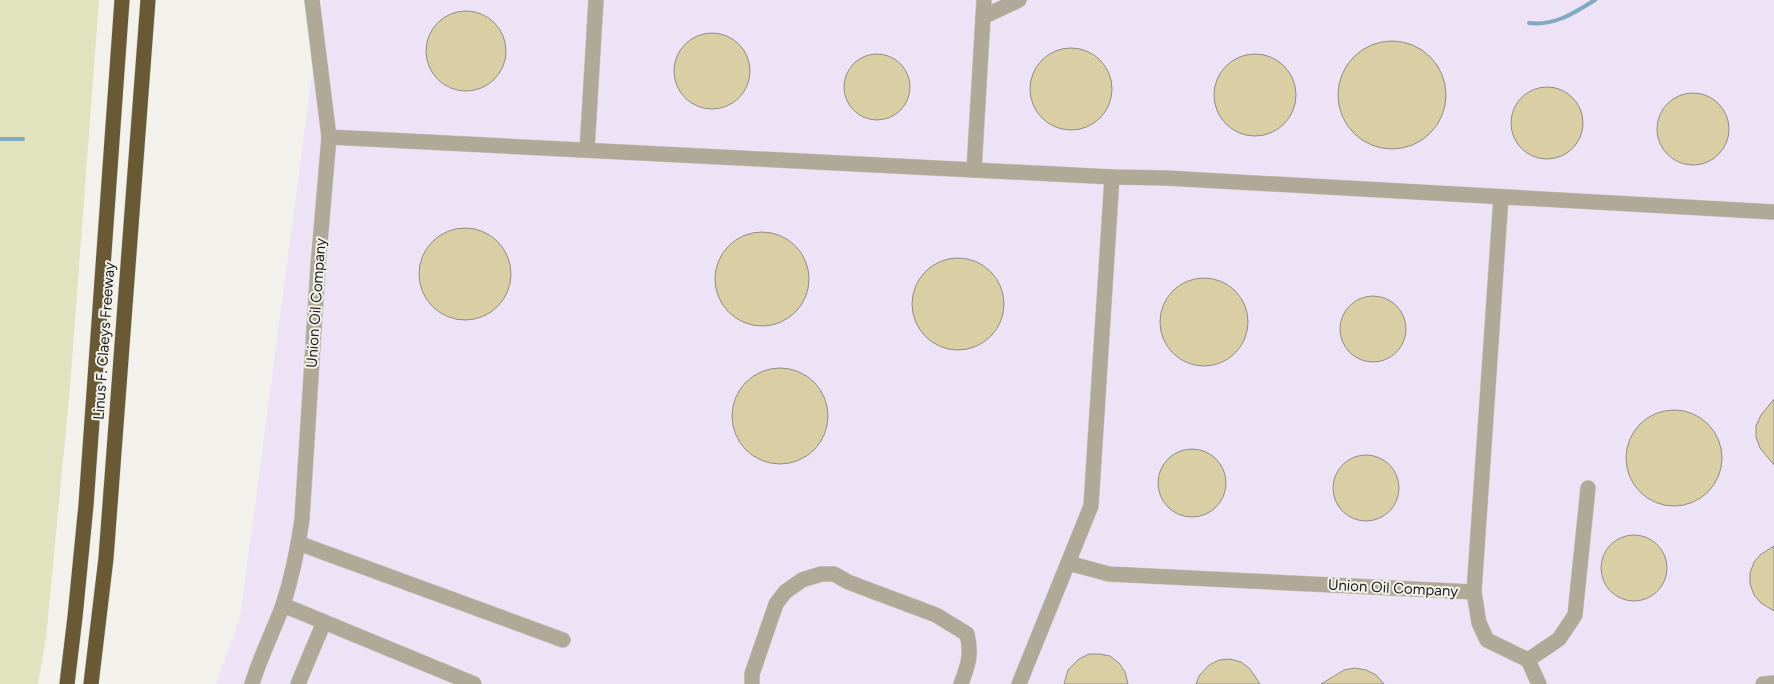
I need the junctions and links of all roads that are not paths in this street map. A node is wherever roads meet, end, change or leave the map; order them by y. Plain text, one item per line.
1 (122, 0) edge
2 (148, 0) edge
3 (312, 0) edge
4 (596, 0) edge
5 (984, 0) edge
6 (1019, 0) edge
7 (983, 17) junction
8 (329, 137) junction
9 (588, 150) junction
10 (974, 170) junction
11 (1112, 177) junction
12 (1501, 197) junction
13 (1774, 212) edge
14 (1588, 488) dead end
15 (298, 543) junction
16 (1068, 563) junction
17 (1474, 592) junction
18 (283, 605) junction
19 (324, 622) junction
20 (563, 640) dead end
21 (1528, 660) junction
22 (1774, 683) edge
23 (67, 684) edge
24 (91, 684) edge
25 (252, 684) edge
26 (298, 684) edge
27 (474, 684) edge
28 (752, 684) edge
29 (961, 684) edge
30 (1019, 684) edge
31 (1539, 684) edge
32 (1763, 684) edge

1 - 23 highway, Linus F. Claeys Freeway
2 - 24 highway, Linus F. Claeys Freeway
3 - 8 street, Union Oil Company
4 - 9 street
5 - 7 street
6 - 7 street
7 - 10 street
8 - 9 street
8 - 15 street, Union Oil Company
9 - 10 street
10 - 11 street
11 - 12 street
11 - 16 street
12 - 13 street
12 - 17 street, Union Oil Company
14 - 21 street
15 - 18 street, Union Oil Company
15 - 20 street
16 - 17 street, Union Oil Company
16 - 30 street
17 - 21 street
18 - 19 street
18 - 25 street, Union Oil Company
19 - 26 street
19 - 27 street
21 - 31 street
22 - 32 street
28 - 29 street

